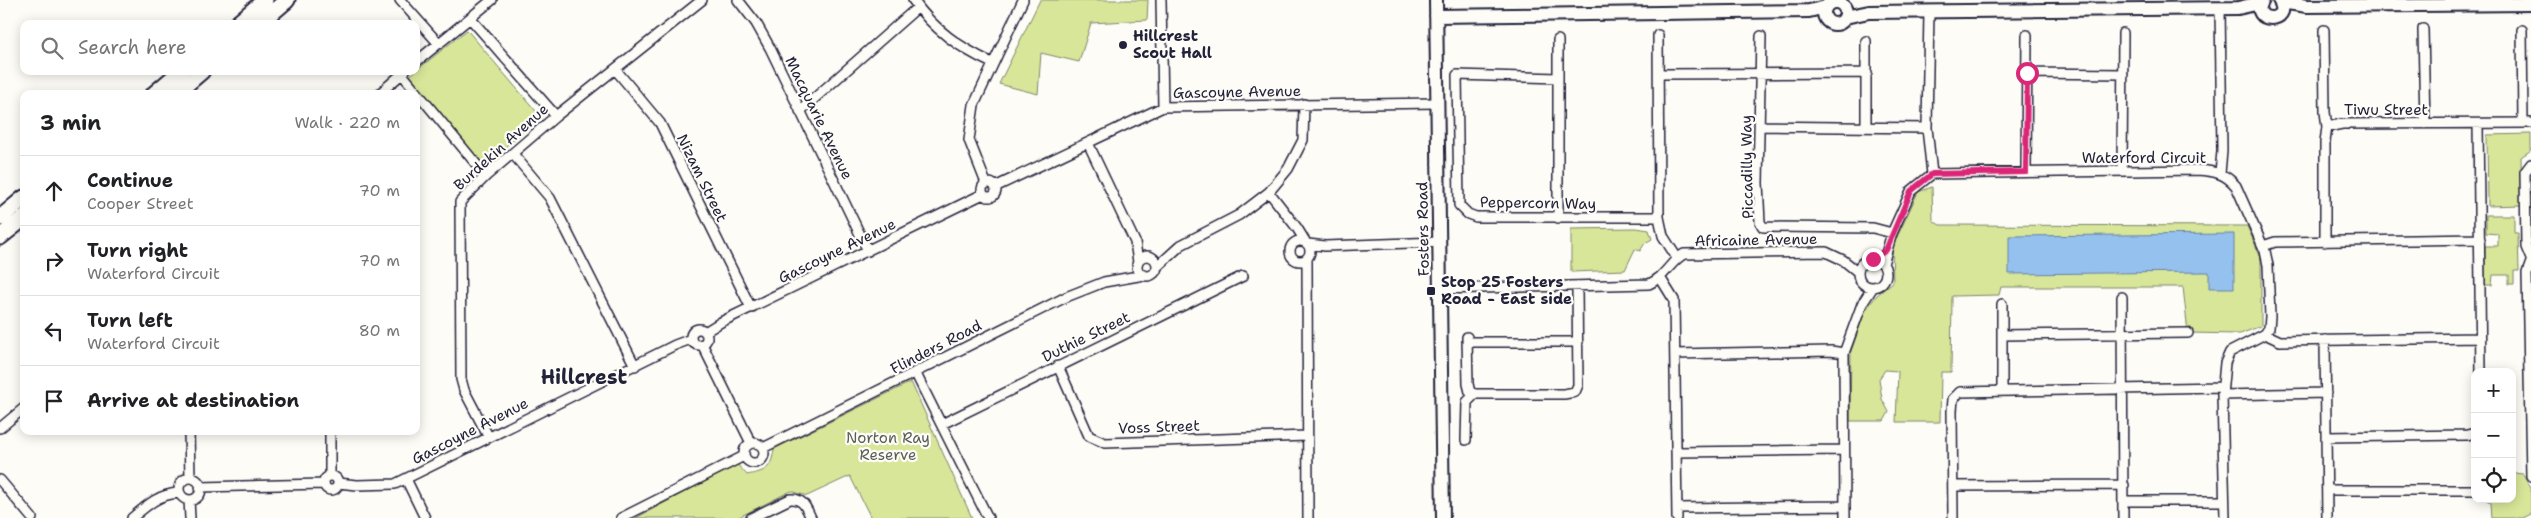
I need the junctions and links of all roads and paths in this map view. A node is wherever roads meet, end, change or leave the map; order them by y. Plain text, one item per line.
1 (265, 0) edge
2 (288, 0) edge
3 (400, 0) edge
4 (492, 0) edge
5 (702, 0) edge
6 (738, 0) edge
7 (1023, 0) edge
8 (1161, 0) edge
9 (1436, 0) edge
10 (916, 4) edge
11 (2531, 4) edge
12 (2056, 5) edge
13 (2280, 5) edge
14 (2262, 6) edge
15 (1835, 7) edge
16 (2220, 8) junction
17 (1929, 12) junction
18 (1436, 16) junction
19 (470, 18) junction
20 (242, 20) edge
21 (264, 20) edge
22 (418, 20) edge
23 (420, 23) edge
24 (2423, 29) dead end
25 (2324, 30) dead end
26 (2522, 30) dead end
27 (2123, 33) dead end
28 (1658, 34) dead end
29 (2027, 35) dead end
30 (1761, 36) dead end
31 (1558, 40) dead end
32 (1866, 41) dead end
33 (439, 44) junction
34 (420, 59) edge
35 (992, 63) junction
36 (2527, 68) edge
37 (616, 69) junction
38 (1867, 73) junction
39 (2027, 73) junction
40 (1659, 74) junction
41 (1760, 74) junction
42 (2123, 74) junction
43 (195, 75) edge
44 (401, 75) edge
45 (406, 75) edge
46 (1558, 78) junction
47 (178, 85) edge
48 (165, 90) edge
49 (384, 90) edge
50 (418, 90) edge
51 (420, 92) edge
52 (1438, 102) junction
53 (1304, 104) junction
54 (1163, 107) junction
55 (800, 111) junction
56 (556, 116) junction
57 (2527, 123) edge
58 (2425, 124) junction
59 (2478, 124) junction
60 (1760, 126) junction
61 (1866, 127) junction
62 (2327, 127) junction
63 (1928, 128) junction
64 (1088, 143) junction
65 (513, 154) junction
66 (2531, 164) edge
67 (2122, 171) junction
68 (2026, 172) junction
69 (2220, 173) junction
70 (1932, 174) junction
71 (486, 176) junction
72 (986, 183) junction
73 (995, 187) junction
74 (1269, 192) junction
75 (983, 194) junction
76 (20, 201) edge
77 (1659, 217) junction
78 (0, 218) edge
79 (1558, 218) junction
80 (20, 221) edge
81 (1297, 228) junction
82 (1892, 234) junction
83 (0, 237) edge
84 (2480, 239) junction
85 (1135, 242) junction
86 (1439, 242) junction
87 (2325, 242) junction
88 (1306, 243) junction
89 (1292, 244) junction
90 (1325, 246) junction
91 (2263, 246) junction
92 (1175, 250) junction
93 (1886, 250) junction
94 (868, 251) junction
95 (1150, 256) junction
96 (1305, 258) junction
97 (1677, 258) junction
98 (1843, 260) junction
99 (1869, 260) junction
100 (2531, 260) edge
101 (1138, 264) junction
102 (1883, 264) junction
103 (1157, 267) junction
104 (1144, 276) junction
105 (1243, 276) dead end
106 (1860, 276) junction
107 (1123, 278) junction
108 (1661, 278) junction
109 (1576, 287) junction
110 (1874, 287) junction
111 (1440, 289) junction
112 (2122, 297) dead end
113 (1862, 304) junction
114 (2002, 304) dead end
115 (751, 308) junction
116 (705, 332) junction
117 (2188, 332) dead end
118 (2123, 334) junction
119 (2265, 334) junction
120 (2002, 335) junction
121 (2480, 338) junction
122 (691, 339) junction
123 (2325, 340) junction
124 (1578, 342) junction
125 (702, 344) junction
126 (1844, 353) junction
127 (1675, 354) junction
128 (635, 366) junction
129 (1058, 366) junction
130 (2481, 368) edge
131 (915, 372) junction
132 (2124, 388) junction
133 (2002, 389) junction
134 (2222, 391) junction
135 (1475, 394) junction
136 (2326, 394) junction
137 (20, 411) edge
138 (942, 424) junction
139 (0, 428) edge
140 (2471, 434) edge
141 (189, 435) edge
142 (330, 435) edge
143 (488, 436) junction
144 (1307, 436) junction
145 (2326, 437) junction
146 (1466, 440) dead end
147 (751, 443) junction
148 (763, 448) junction
149 (1844, 450) junction
150 (1676, 452) junction
151 (744, 456) junction
152 (2530, 459) edge
153 (330, 476) junction
154 (2531, 476) edge
155 (190, 478) junction
156 (406, 479) junction
157 (0, 480) edge
158 (338, 483) junction
159 (324, 484) junction
160 (2124, 485) junction
161 (1953, 486) junction
162 (200, 487) junction
163 (2327, 490) junction
164 (2471, 490) edge
165 (179, 493) junction
166 (189, 500) junction
167 (2124, 501) junction
168 (2222, 501) junction
169 (1844, 506) junction
170 (1677, 508) junction
171 (2223, 516) edge
172 (32, 518) edge
173 (132, 518) edge
174 (190, 518) edge
175 (425, 518) edge
176 (621, 518) edge
177 (751, 518) edge
178 (811, 518) edge
179 (988, 518) edge
180 (1308, 518) edge
181 (1443, 518) edge
182 (1678, 518) edge
183 (1844, 518) edge
184 (1953, 518) edge
185 (2123, 518) edge
186 (2327, 518) edge

1 - 20 highway
2 - 21 highway
3 - 22 street
4 - 19 street
5 - 37 street, Burdekin Avenue
6 - 55 street, Macquarie Avenue
7 - 35 street
8 - 54 street
9 - 18 street, Fosters Road
10 - 35 street
10 - 55 street
11 - 13 street
12 - 16 street
12 - 17 street
13 - 14 street
14 - 16 street
15 - 17 street
15 - 18 street
16 - 69 street
17 - 63 street
18 - 52 street, Fosters Road
19 - 33 street
19 - 56 street
23 - 33 street
24 - 58 street
25 - 62 street
26 - 36 street
27 - 42 street
28 - 40 street
29 - 39 street
30 - 41 street, Piccadilly Way
31 - 46 street
32 - 38 street
33 - 34 street
35 - 72 street
36 - 57 street
37 - 56 street, Burdekin Avenue
37 - 115 street, Nizam Street
38 - 41 street
38 - 61 street
39 - 42 street
39 - 68 street
40 - 41 street
40 - 77 street
41 - 60 street, Piccadilly Way
42 - 67 street
43 - 47 highway
44 - 49 street
45 - 50 street
46 - 79 street
46 - 79 street, Peppercorn Way
47 - 48 highway
51 - 71 street
52 - 53 street, Gascoyne Avenue
52 - 86 street, Fosters Road
53 - 54 street, Gascoyne Avenue
53 - 74 street
54 - 64 street, Gascoyne Avenue
55 - 94 street, Macquarie Avenue
56 - 65 street, Burdekin Avenue
57 - 59 street, Tiwu Street
58 - 59 street, Tiwu Street
58 - 62 street, Tiwu Street
59 - 84 street
60 - 61 street
60 - 82 street, Piccadilly Way
61 - 63 street
62 - 87 street, Tiwu Street
63 - 70 street
64 - 73 street, Gascoyne Avenue
64 - 85 street
65 - 71 street, Burdekin Avenue
65 - 128 street
66 - 100 street
67 - 68 street, Waterford Circuit
67 - 69 street, Waterford Circuit
68 - 70 street, Waterford Circuit
69 - 91 street, Waterford Circuit
70 - 82 street
71 - 143 street, Burdekin Avenue
72 - 73 street
72 - 75 street
73 - 75 street
74 - 81 street
74 - 92 street
75 - 94 street, Gascoyne Avenue
76 - 78 highway
77 - 79 street, Peppercorn Way
77 - 97 street
80 - 83 highway
81 - 88 street
81 - 89 street
82 - 93 street
84 - 87 street
84 - 121 street
85 - 95 street
85 - 101 street
86 - 90 street
86 - 111 street, Fosters Road
87 - 91 street
88 - 89 street
88 - 90 street
88 - 96 street
89 - 96 street
90 - 96 street
91 - 119 street, Waterford Circuit
92 - 95 street
92 - 103 street
93 - 99 street
93 - 102 street
94 - 115 street, Gascoyne Avenue
95 - 101 street
95 - 103 street
96 - 144 street
97 - 98 street, Africaine Avenue
97 - 108 street, Africaine Avenue
98 - 99 street, Africaine Avenue
98 - 106 street, Africaine Avenue
99 - 102 street
99 - 106 street
100 - 152 street
101 - 104 street
101 - 107 street, Flinders Road
102 - 110 street
103 - 104 street
104 - 107 street, Flinders Road
105 - 129 street, Duthie Street
106 - 110 street
106 - 113 street
107 - 131 street, Flinders Road
108 - 109 street
108 - 127 street
109 - 111 street
109 - 124 street
110 - 113 street
111 - 181 street, Fosters Road
112 - 118 street
113 - 126 street
114 - 120 street
115 - 116 street, Gascoyne Avenue
116 - 122 street
116 - 125 street
117 - 118 street
118 - 120 street
118 - 132 street
119 - 123 street
119 - 134 street
120 - 133 street
121 - 123 street
121 - 130 street
122 - 125 street
122 - 128 street, Gascoyne Avenue
123 - 136 street
124 - 135 street
124 - 135 street
125 - 147 street
126 - 127 street
126 - 149 street
127 - 150 street
128 - 143 street, Gascoyne Avenue
129 - 138 street, Duthie Street
129 - 144 street, Voss Street
131 - 138 street
131 - 148 street, Flinders Road
132 - 133 street
132 - 134 street
132 - 160 street
133 - 161 street
134 - 136 street
134 - 168 street
135 - 146 street
136 - 145 street
137 - 139 street
138 - 179 street
140 - 145 street
141 - 155 street
142 - 153 street
143 - 156 street, Gascoyne Avenue
144 - 180 street
145 - 163 street
147 - 148 street
147 - 151 street
148 - 151 street
149 - 150 street
149 - 169 street
150 - 170 street
151 - 176 street
152 - 154 street
153 - 158 street
153 - 159 street
155 - 162 street
155 - 165 street
156 - 158 street, Gascoyne Avenue
156 - 175 street
157 - 172 street
158 - 159 street
159 - 162 street
160 - 161 street
160 - 167 street
161 - 184 street
162 - 166 street
163 - 164 street
163 - 186 street
165 - 166 street
165 - 173 street
166 - 174 street
167 - 168 street
167 - 185 street
168 - 171 street
169 - 170 street
169 - 183 street
170 - 182 street
177 - 178 street

